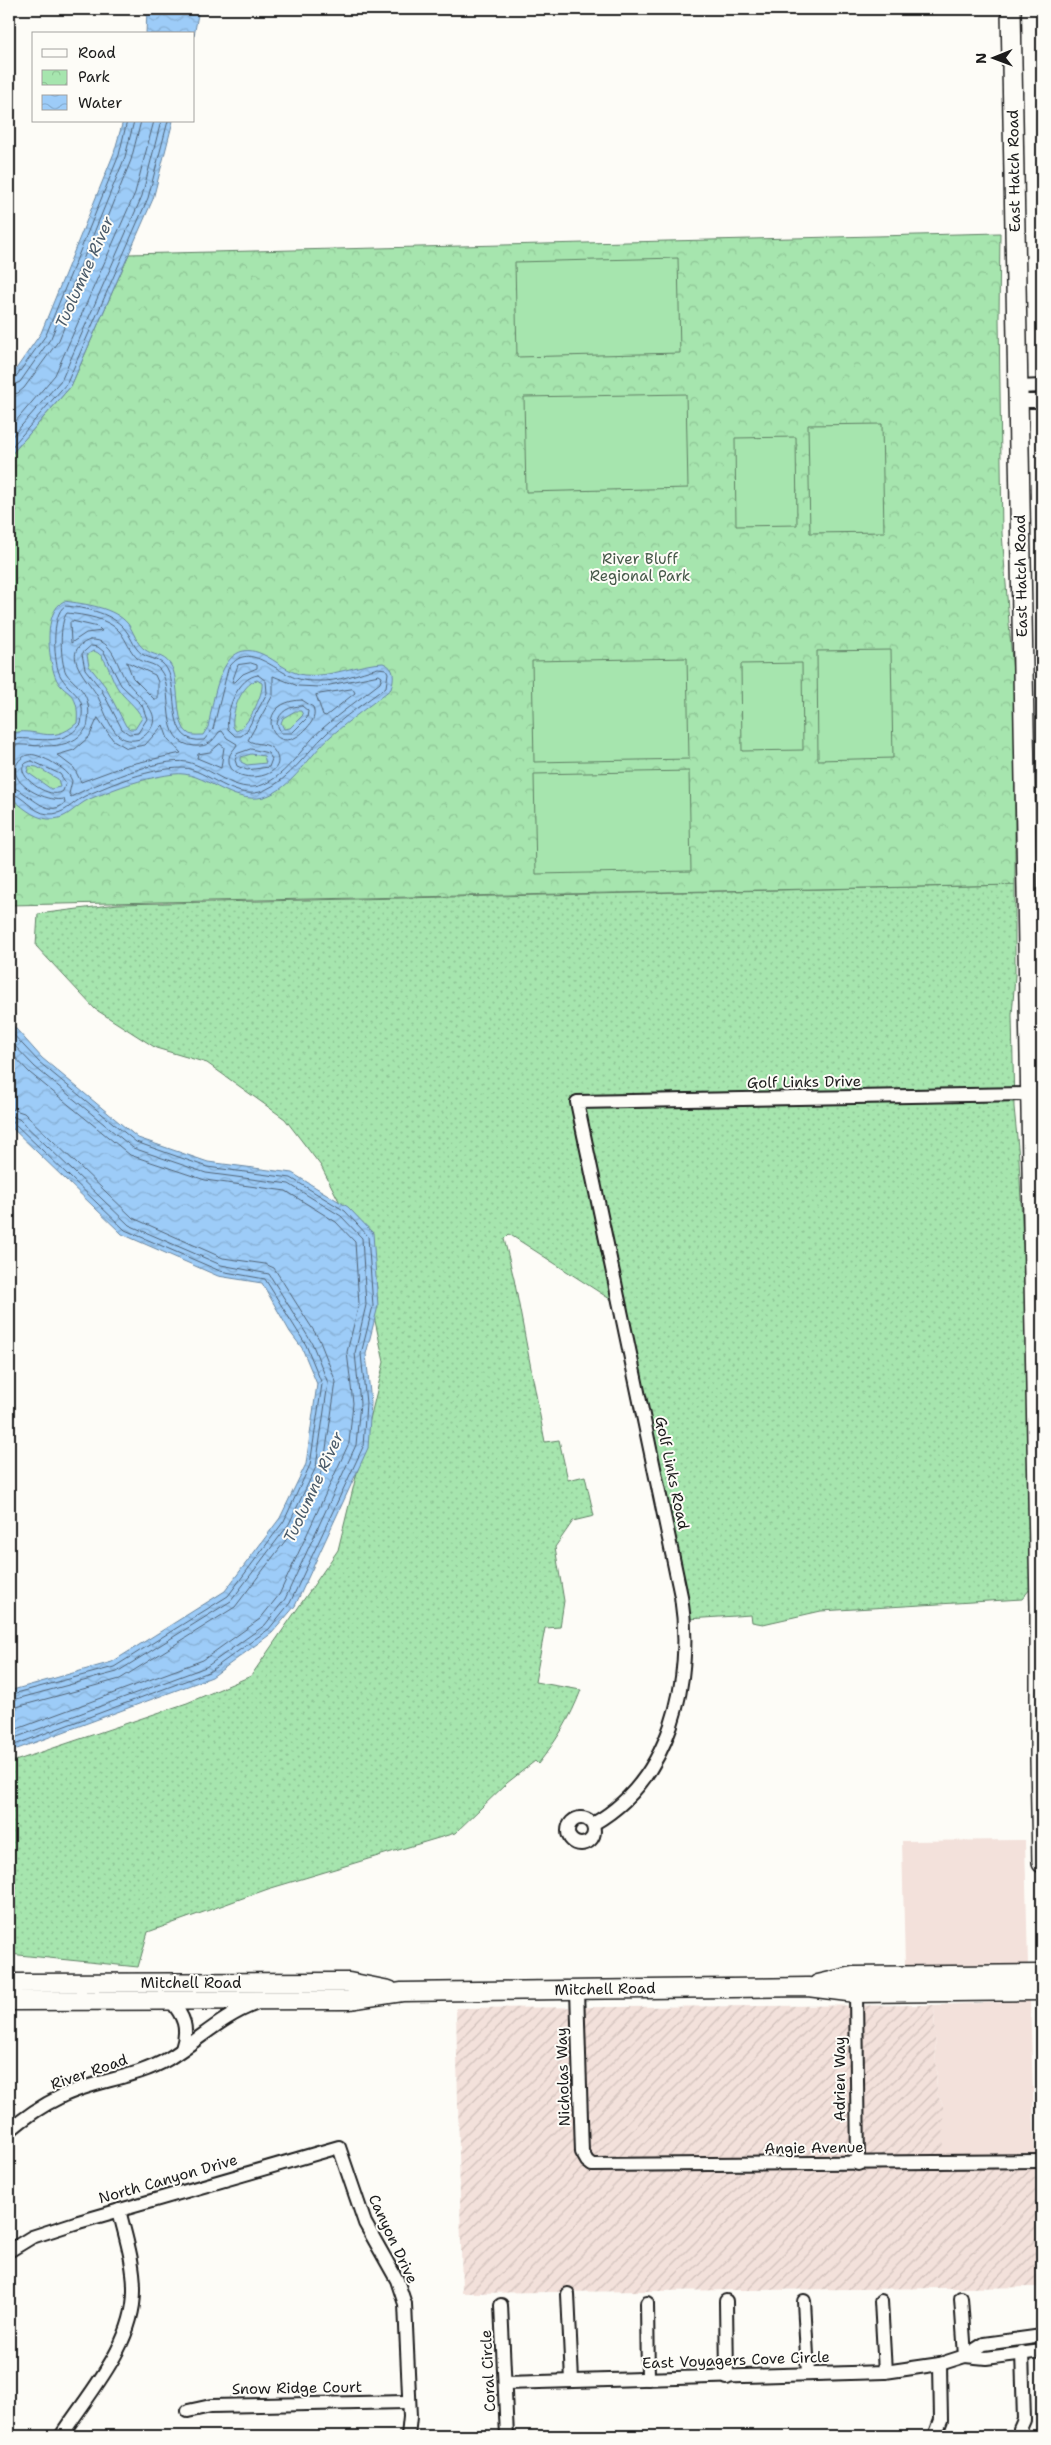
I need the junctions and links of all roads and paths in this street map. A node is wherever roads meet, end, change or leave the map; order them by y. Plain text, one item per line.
1 (1011, 9) edge
2 (1042, 386) edge
3 (1019, 394) junction
4 (1042, 400) edge
5 (1036, 1025) edge
6 (1032, 1094) junction
7 (577, 1102) joint
8 (593, 1824) dead end
9 (1042, 1863) edge
10 (1042, 1974) edge
11 (9, 1984) edge
12 (808, 1987) junction
13 (577, 1990) junction
14 (1042, 1991) edge
15 (402, 1992) junction
16 (856, 1994) junction
17 (170, 2000) junction
18 (263, 2000) junction
19 (9, 2001) edge
20 (182, 2049) junction
21 (9, 2131) edge
22 (340, 2147) joint
23 (587, 2161) joint
24 (1042, 2161) edge
25 (858, 2164) junction
26 (119, 2210) junction
27 (9, 2251) edge
28 (568, 2294) dead end
29 (961, 2298) dead end
30 (804, 2301) dead end
31 (881, 2301) dead end
32 (726, 2302) dead end
33 (647, 2304) dead end
34 (501, 2305) dead end
35 (1042, 2336) edge
36 (1042, 2351) edge
37 (1022, 2352) junction
38 (965, 2356) junction
39 (940, 2364) junction
40 (885, 2372) junction
41 (808, 2374) junction
42 (728, 2378) junction
43 (648, 2379) junction
44 (572, 2381) junction
45 (506, 2383) junction
46 (407, 2402) junction
47 (188, 2411) dead end
48 (1020, 2429) dead end
49 (61, 2436) edge
50 (408, 2436) edge
51 (507, 2436) edge
52 (935, 2436) edge

1 - 3 main road, East Hatch Road
2 - 3 street
3 - 4 street
3 - 5 main road, East Hatch Road
5 - 6 main road, East Hatch Road
6 - 7 street, Golf Links Drive
6 - 9 main road, East Hatch Road
7 - 8 street, Golf Links Road
10 - 12 main road, Mitchell Road
11 - 15 main road, Mitchell Road
12 - 13 main road, Mitchell Road
12 - 16 main road, Mitchell Road
13 - 15 main road, Mitchell Road
13 - 23 street, Nicholas Way
14 - 16 main road, Mitchell Road
15 - 18 main road, Mitchell Road
16 - 25 street, Adrien Way
17 - 18 main road, Mitchell Road
17 - 19 main road, Mitchell Road
17 - 20 street
18 - 20 street, River Road
20 - 21 street, River Road
22 - 26 street, North Canyon Drive
22 - 46 street, Canyon Drive
23 - 25 street, Angie Avenue
24 - 25 street, Angie Avenue
26 - 27 street, North Canyon Drive
26 - 49 street
28 - 44 street
29 - 38 street
30 - 41 street
31 - 40 street
32 - 42 street
33 - 43 street
34 - 45 street, Coral Circle
35 - 38 street, East Voyagers Cove Circle
36 - 37 street, East Voyagers Cove Circle
37 - 38 street, East Voyagers Cove Circle
37 - 48 street
38 - 39 street, East Voyagers Cove Circle
39 - 40 street, East Voyagers Cove Circle
39 - 52 street
40 - 41 street, East Voyagers Cove Circle
41 - 42 street, East Voyagers Cove Circle
42 - 43 street, East Voyagers Cove Circle
43 - 44 street, East Voyagers Cove Circle
44 - 45 street, East Voyagers Cove Circle
45 - 51 street, Coral Circle
46 - 47 street, Snow Ridge Court
46 - 50 street, Canyon Drive

